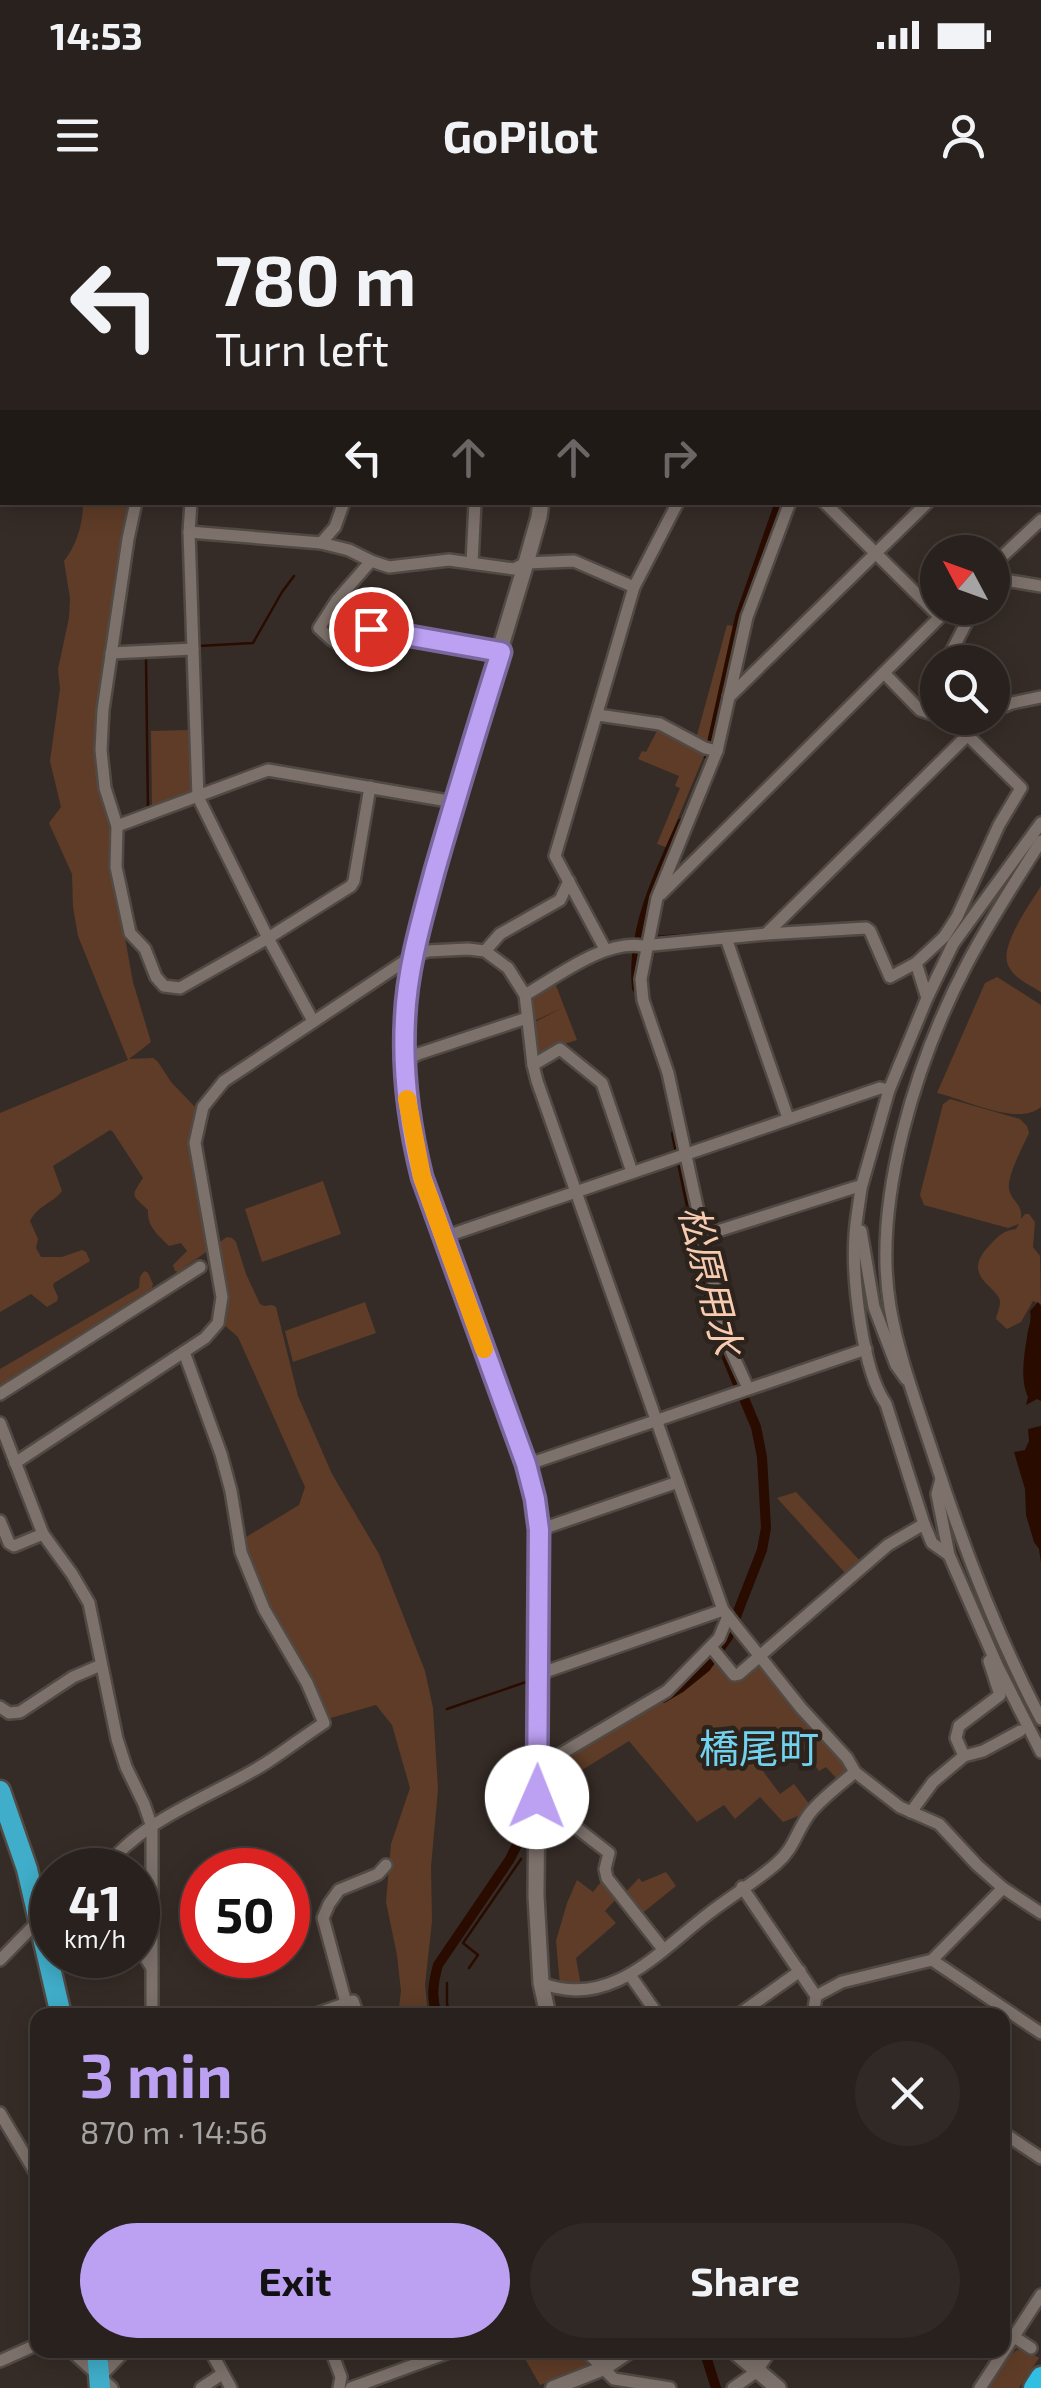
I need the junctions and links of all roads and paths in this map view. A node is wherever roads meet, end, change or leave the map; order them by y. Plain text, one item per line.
1 (135, 505) edge
2 (191, 505) edge
3 (343, 505) edge
4 (475, 505) edge
5 (541, 505) edge
6 (676, 505) edge
7 (789, 505) edge
8 (827, 505) edge
9 (925, 505) edge
10 (1041, 520) edge
11 (189, 532) junction
12 (321, 543) junction
13 (1010, 549) edge
14 (877, 554) junction
15 (371, 561) junction
16 (472, 563) junction
17 (526, 563) junction
18 (1010, 581) edge
19 (1041, 586) edge
20 (634, 587) junction
21 (920, 591) edge
22 (337, 600) junction
23 (931, 625) edge
24 (371, 629) junction
25 (194, 649) junction
26 (501, 652) junction
27 (111, 653) junction
28 (884, 673) junction
29 (1041, 696) edge
30 (730, 697) junction
31 (1010, 704) edge
32 (920, 710) edge
33 (598, 715) junction
34 (966, 735) edge
35 (968, 735) edge
36 (717, 751) junction
37 (370, 787) junction
38 (198, 797) junction
39 (454, 802) junction
40 (1041, 823) edge
41 (117, 826) junction
42 (1041, 841) edge
43 (569, 881) junction
44 (657, 898) junction
45 (766, 934) junction
46 (268, 938) junction
47 (726, 938) junction
48 (641, 945) junction
49 (605, 949) junction
50 (484, 951) junction
51 (412, 957) junction
52 (916, 964) junction
53 (526, 994) junction
54 (927, 998) junction
55 (527, 1018) junction
56 (314, 1021) junction
57 (404, 1062) junction
58 (533, 1065) junction
59 (889, 1090) junction
60 (788, 1118) junction
61 (685, 1154) junction
62 (632, 1172) junction
63 (861, 1188) junction
64 (576, 1192) junction
65 (856, 1218) junction
66 (702, 1236) junction
67 (444, 1237) junction
68 (200, 1267) dead end
69 (866, 1349) junction
70 (184, 1352) junction
71 (910, 1379) junction
72 (748, 1388) junction
73 (0, 1394) edge
74 (656, 1420) junction
75 (0, 1423) edge
76 (15, 1463) junction
77 (526, 1464) junction
78 (942, 1480) junction
79 (678, 1482) junction
80 (0, 1521) edge
81 (924, 1524) junction
82 (539, 1530) junction
83 (43, 1534) junction
84 (949, 1555) junction
85 (725, 1613) junction
86 (983, 1632) junction
87 (710, 1647) junction
88 (760, 1657) junction
89 (101, 1665) junction
90 (539, 1674) junction
91 (0, 1707) edge
92 (1041, 1719) edge
93 (1020, 1731) dead end
94 (1041, 1752) edge
95 (964, 1756) junction
96 (855, 1772) junction
97 (537, 1789) junction
98 (0, 1791) edge
99 (911, 1812) junction
100 (152, 1827) junction
101 (122, 1848) edge
102 (152, 1848) edge
103 (386, 1866) dead end
104 (30, 1873) edge
105 (742, 1887) junction
106 (1002, 1888) junction
107 (1041, 1914) edge
108 (30, 1929) edge
109 (663, 1949) junction
110 (0, 1960) edge
111 (932, 1960) junction
112 (800, 1972) junction
113 (630, 1975) junction
114 (56, 1978) edge
115 (152, 1978) edge
116 (541, 1982) junction
117 (816, 1996) junction
118 (346, 2003) junction
119 (60, 2008) edge
120 (152, 2008) edge
121 (332, 2008) edge
122 (356, 2008) edge
123 (547, 2008) edge
124 (653, 2008) edge
125 (748, 2008) edge
126 (814, 2008) edge
127 (1003, 2008) edge
128 (1010, 2013) edge
129 (1041, 2034) edge
130 (0, 2113) edge
131 (1010, 2137) edge
132 (1041, 2158) edge
133 (30, 2164) edge
134 (1041, 2294) edge
135 (1010, 2331) edge
136 (1010, 2334) edge
137 (30, 2348) edge
138 (1031, 2348) dead end
139 (78, 2358) edge
140 (99, 2358) edge
141 (121, 2358) edge
142 (214, 2358) edge
143 (334, 2358) edge
144 (433, 2358) edge
145 (594, 2358) edge
146 (619, 2358) edge
147 (742, 2358) edge
148 (766, 2358) edge
149 (995, 2358) edge
150 (0, 2361) edge
151 (604, 2368) junction
152 (756, 2372) junction
153 (222, 2374) junction
154 (1041, 2377) edge
155 (104, 2384) edge
156 (201, 2388) edge
157 (231, 2388) edge
158 (340, 2388) edge
159 (351, 2388) edge
160 (554, 2388) edge
161 (670, 2388) edge
162 (733, 2388) edge
163 (778, 2388) edge
164 (980, 2388) edge
165 (1034, 2388) edge

1 - 27 street
2 - 11 street
3 - 12 street
4 - 16 street
5 - 17 main road
6 - 20 street
7 - 30 street
8 - 14 street
9 - 14 street
10 - 13 street
11 - 12 street
11 - 25 street
12 - 15 street
14 - 21 street
14 - 30 street
15 - 16 street
15 - 22 street
16 - 17 street
17 - 20 street
17 - 26 main road
18 - 19 street
20 - 33 street
22 - 24 street
22 - 24 street
23 - 28 street
24 - 26 street
25 - 27 street
25 - 38 street
26 - 39 main road
27 - 41 street
28 - 32 street
28 - 44 street
29 - 31 street
30 - 36 street
33 - 36 street
33 - 43 street
34 - 45 street
35 - 52 street
36 - 44 street
37 - 38 street
37 - 39 street
37 - 46 street
38 - 41 street
38 - 46 street
39 - 51 main road
40 - 54 street
41 - 46 street
42 - 71 street
43 - 49 street
43 - 50 street
44 - 48 street
45 - 47 street
45 - 52 street
46 - 56 street
47 - 48 street
47 - 60 street
48 - 49 street
48 - 61 street
49 - 53 street
50 - 51 street
50 - 53 street
51 - 56 street
51 - 57 main road
52 - 54 street
53 - 55 street
54 - 59 street
55 - 57 street
55 - 58 street
56 - 70 street
57 - 67 main road
58 - 62 street
58 - 64 street
59 - 60 street
59 - 63 street
60 - 61 street
61 - 62 street
61 - 66 street
62 - 64 street
63 - 65 street
63 - 66 street
64 - 67 street
64 - 74 street
65 - 69 street
65 - 71 street
66 - 72 street
67 - 77 main road
68 - 73 street
69 - 72 street
69 - 81 street
70 - 76 street
70 - 100 street
71 - 78 street
72 - 74 street
74 - 77 street
74 - 79 street
75 - 76 street
76 - 83 street
77 - 82 main road
78 - 84 street
78 - 92 street
79 - 82 street
79 - 85 street
80 - 83 street
81 - 84 street
81 - 88 street
82 - 90 main road
83 - 89 street
84 - 86 street
85 - 87 street
85 - 88 street
85 - 90 street
86 - 94 street
86 - 95 street
87 - 88 street
87 - 97 street
88 - 96 street
89 - 91 street
89 - 100 street
90 - 97 main road
93 - 95 street
95 - 99 street
96 - 99 street
96 - 105 street
97 - 109 street
97 - 116 main road
98 - 104 highway
99 - 106 street
100 - 101 street
100 - 102 street
103 - 118 street
105 - 109 street
105 - 112 street
106 - 107 street
106 - 111 street
108 - 110 street
109 - 113 street
111 - 117 street
111 - 127 street
112 - 117 street
112 - 125 street
113 - 116 street
113 - 124 street
114 - 119 highway
115 - 120 street
116 - 123 main road
117 - 126 street
118 - 121 street
118 - 122 street
128 - 129 street
130 - 133 street
131 - 132 street
134 - 135 street
136 - 138 street
137 - 150 street
139 - 155 street
140 - 155 highway
141 - 155 street
142 - 153 street
143 - 158 street
144 - 159 street
145 - 151 street
146 - 151 street
147 - 152 main road
148 - 152 street
149 - 164 street
151 - 160 street
151 - 161 street
152 - 162 street
152 - 163 main road
153 - 156 street
153 - 157 street
154 - 165 highway

